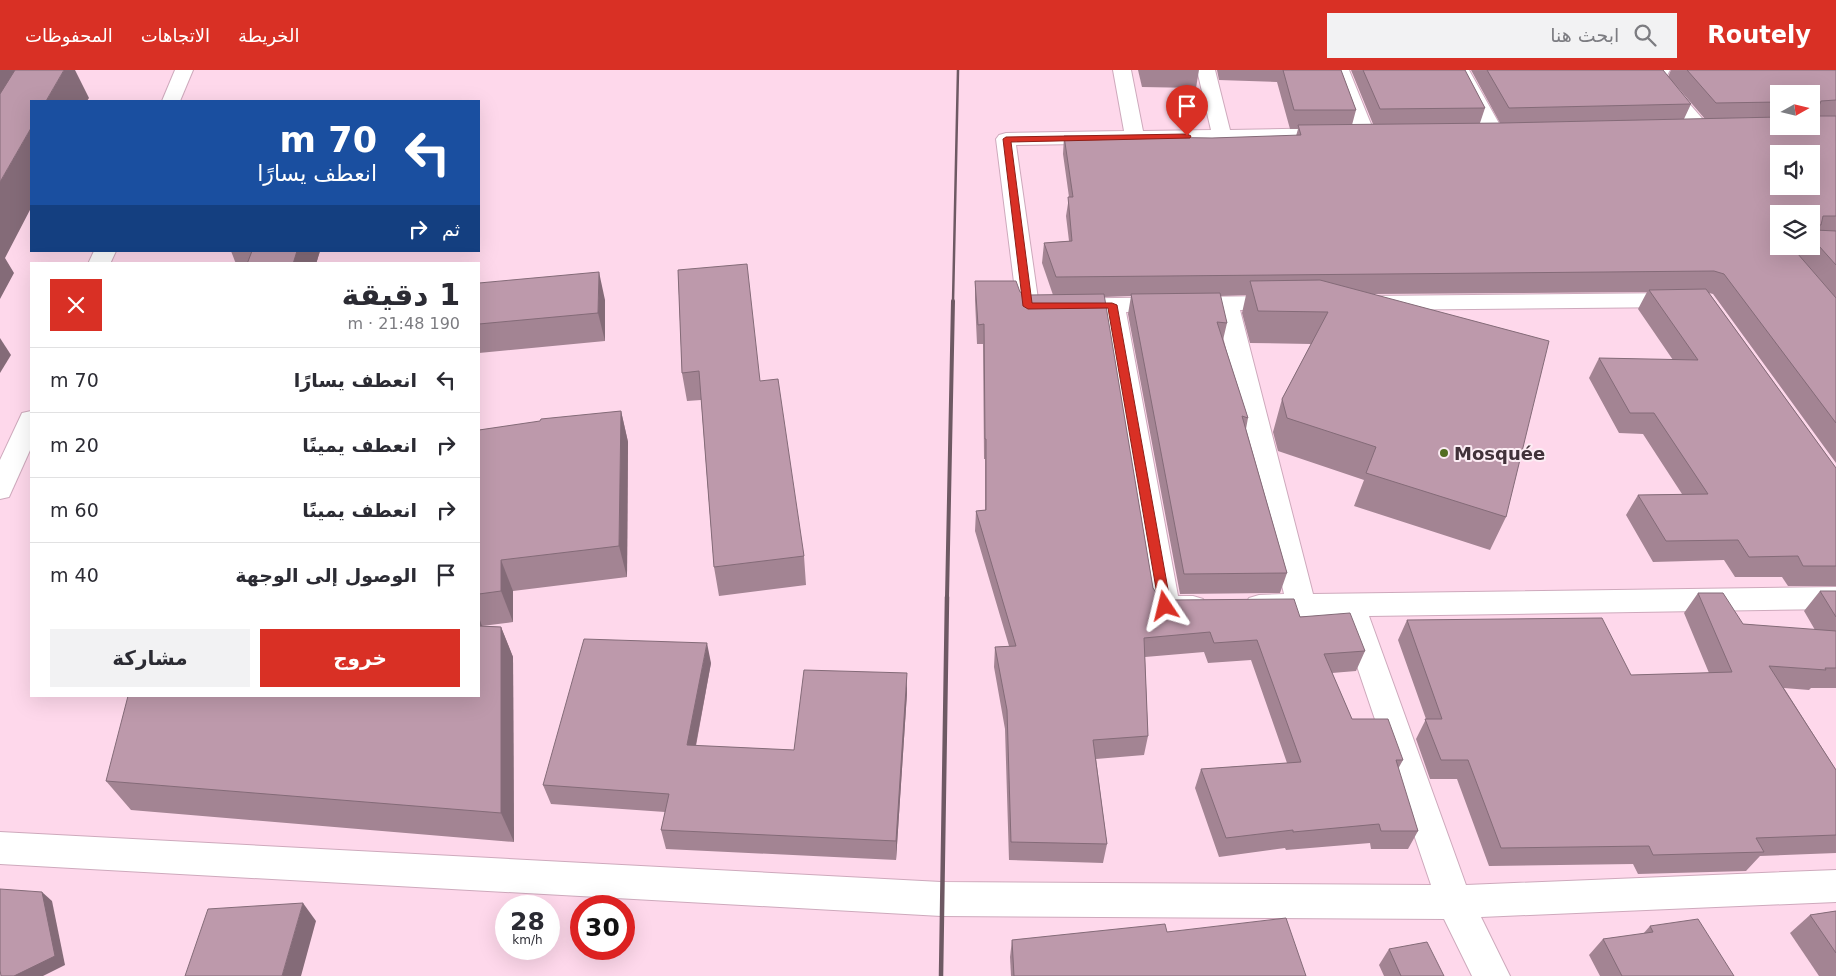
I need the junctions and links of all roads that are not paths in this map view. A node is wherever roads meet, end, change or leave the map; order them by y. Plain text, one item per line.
1 (184, 70) edge
2 (1122, 70) edge
3 (1206, 70) edge
4 (1340, 70) edge
5 (1460, 70) edge
6 (1661, 70) edge
7 (171, 100) edge
8 (1670, 129) edge
9 (1495, 133) edge
10 (1222, 136) junction
11 (1134, 137) junction
12 (1703, 300) edge
13 (1297, 303) edge
14 (1346, 303) edge
15 (1227, 304) junction
16 (1112, 305) junction
17 (30, 421) edge
18 (0, 490) edge
19 (1836, 598) edge
20 (1301, 606) junction
21 (1351, 606) junction
22 (0, 848) edge
23 (1836, 886) edge
24 (1454, 902) junction
25 (1490, 976) edge

1 - 7 street
2 - 11 street
3 - 10 street
4 - 10 street
5 - 9 street
6 - 8 street
10 - 11 street
11 - 16 street
12 - 14 street
13 - 15 street
15 - 16 street
15 - 20 street
16 - 20 street
17 - 18 street
19 - 21 street
20 - 21 street
21 - 24 street
22 - 24 street
23 - 24 street
24 - 25 street

